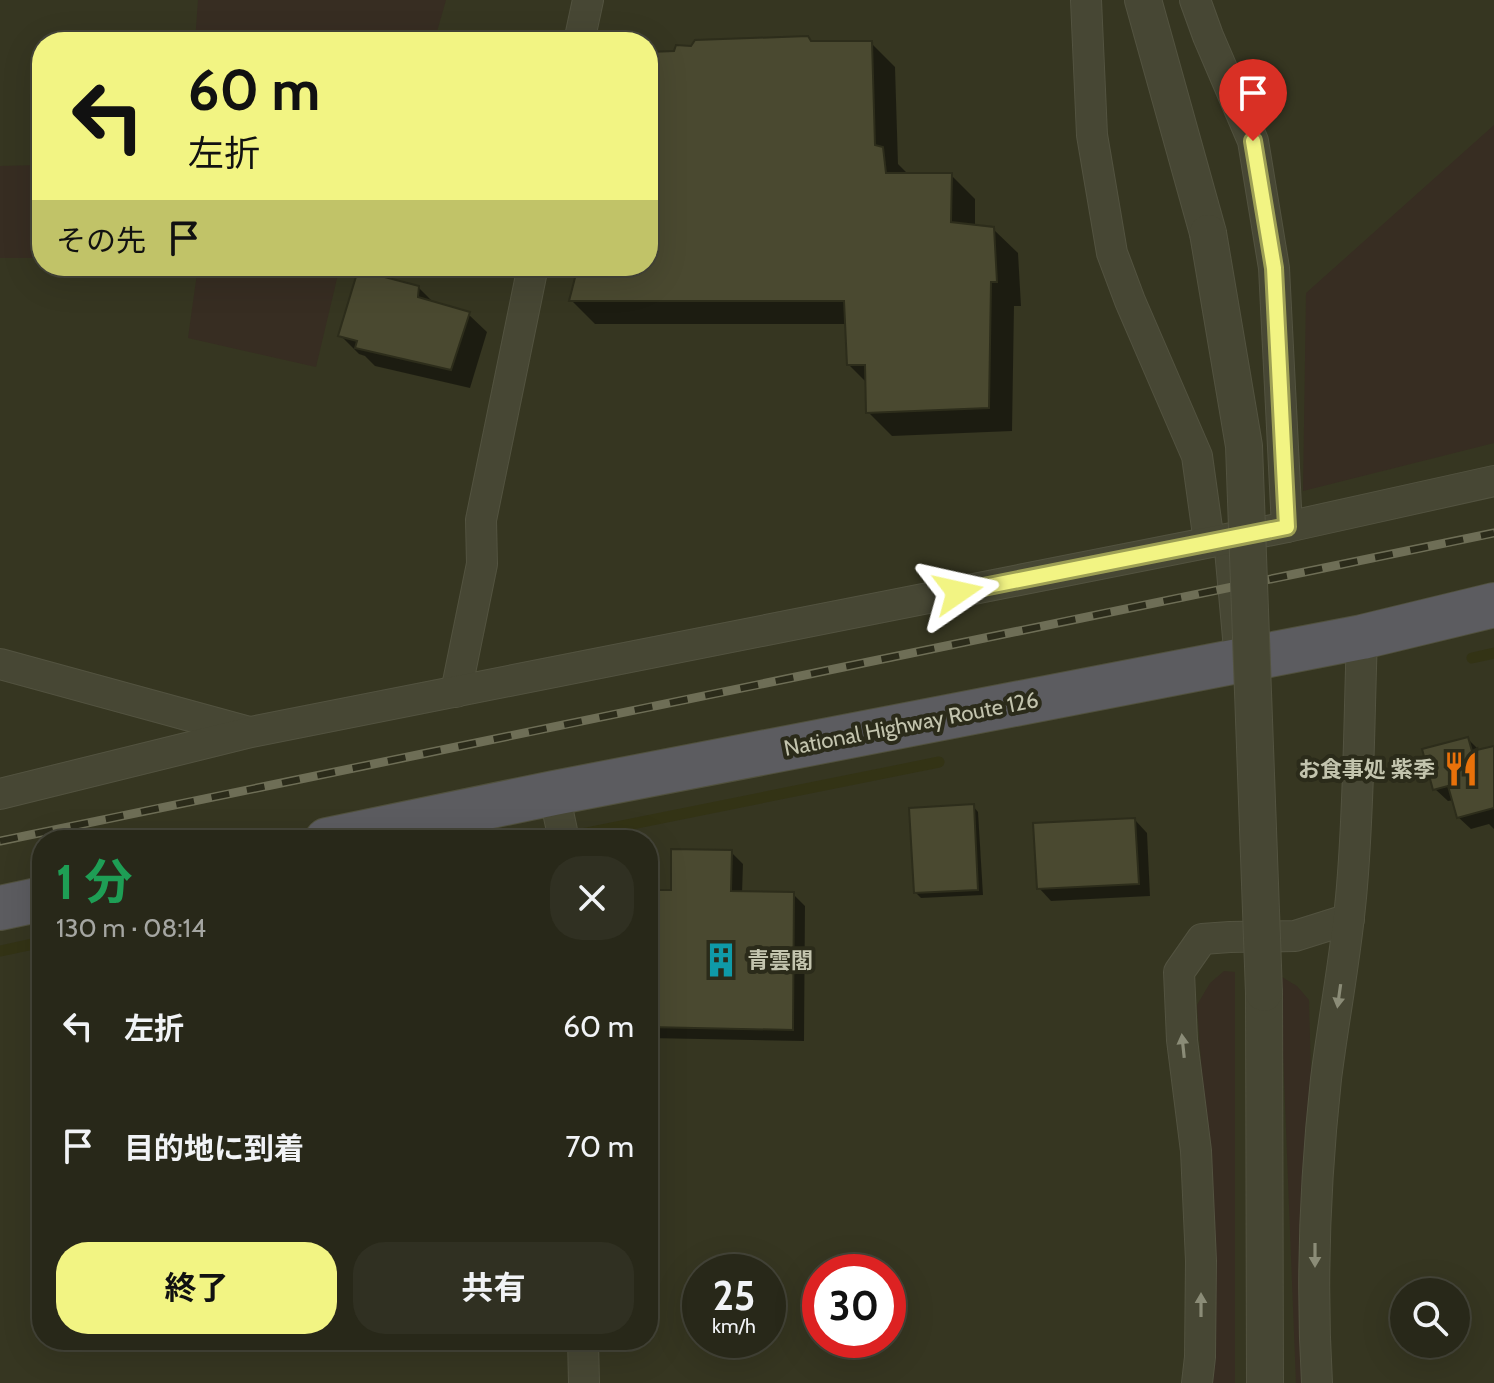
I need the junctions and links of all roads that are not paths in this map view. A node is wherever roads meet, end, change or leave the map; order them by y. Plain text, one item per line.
1 (588, 0) edge
2 (1086, 0) edge
3 (1143, 0) edge
4 (1195, 0) edge
5 (581, 32) edge
6 (531, 276) edge
7 (1494, 481) edge
8 (1287, 527) junction
9 (1217, 541) junction
10 (1494, 605) edge
11 (1362, 637) junction
12 (1236, 661) junction
13 (0, 664) edge
14 (456, 692) junction
15 (251, 732) junction
16 (0, 794) edge
17 (560, 820) edge
18 (444, 830) edge
19 (32, 901) edge
20 (0, 908) edge
21 (1349, 919) junction
22 (583, 1350) edge
23 (584, 1383) edge
24 (1197, 1383) edge
25 (1265, 1383) edge
26 (1317, 1383) edge

1 - 5 street
2 - 9 street
3 - 25 street, bridge
4 - 8 street
6 - 14 street
7 - 8 street
8 - 9 street
9 - 12 street
9 - 14 street
10 - 11 highway, National Highway Route 126
11 - 12 highway, National Highway Route 126
11 - 21 street
12 - 17 highway, National Highway Route 126
13 - 15 street
14 - 15 street
15 - 16 street
17 - 18 highway, National Highway Route 126
19 - 20 highway
24 -> 21 street
21 -> 26 street
22 - 23 street

